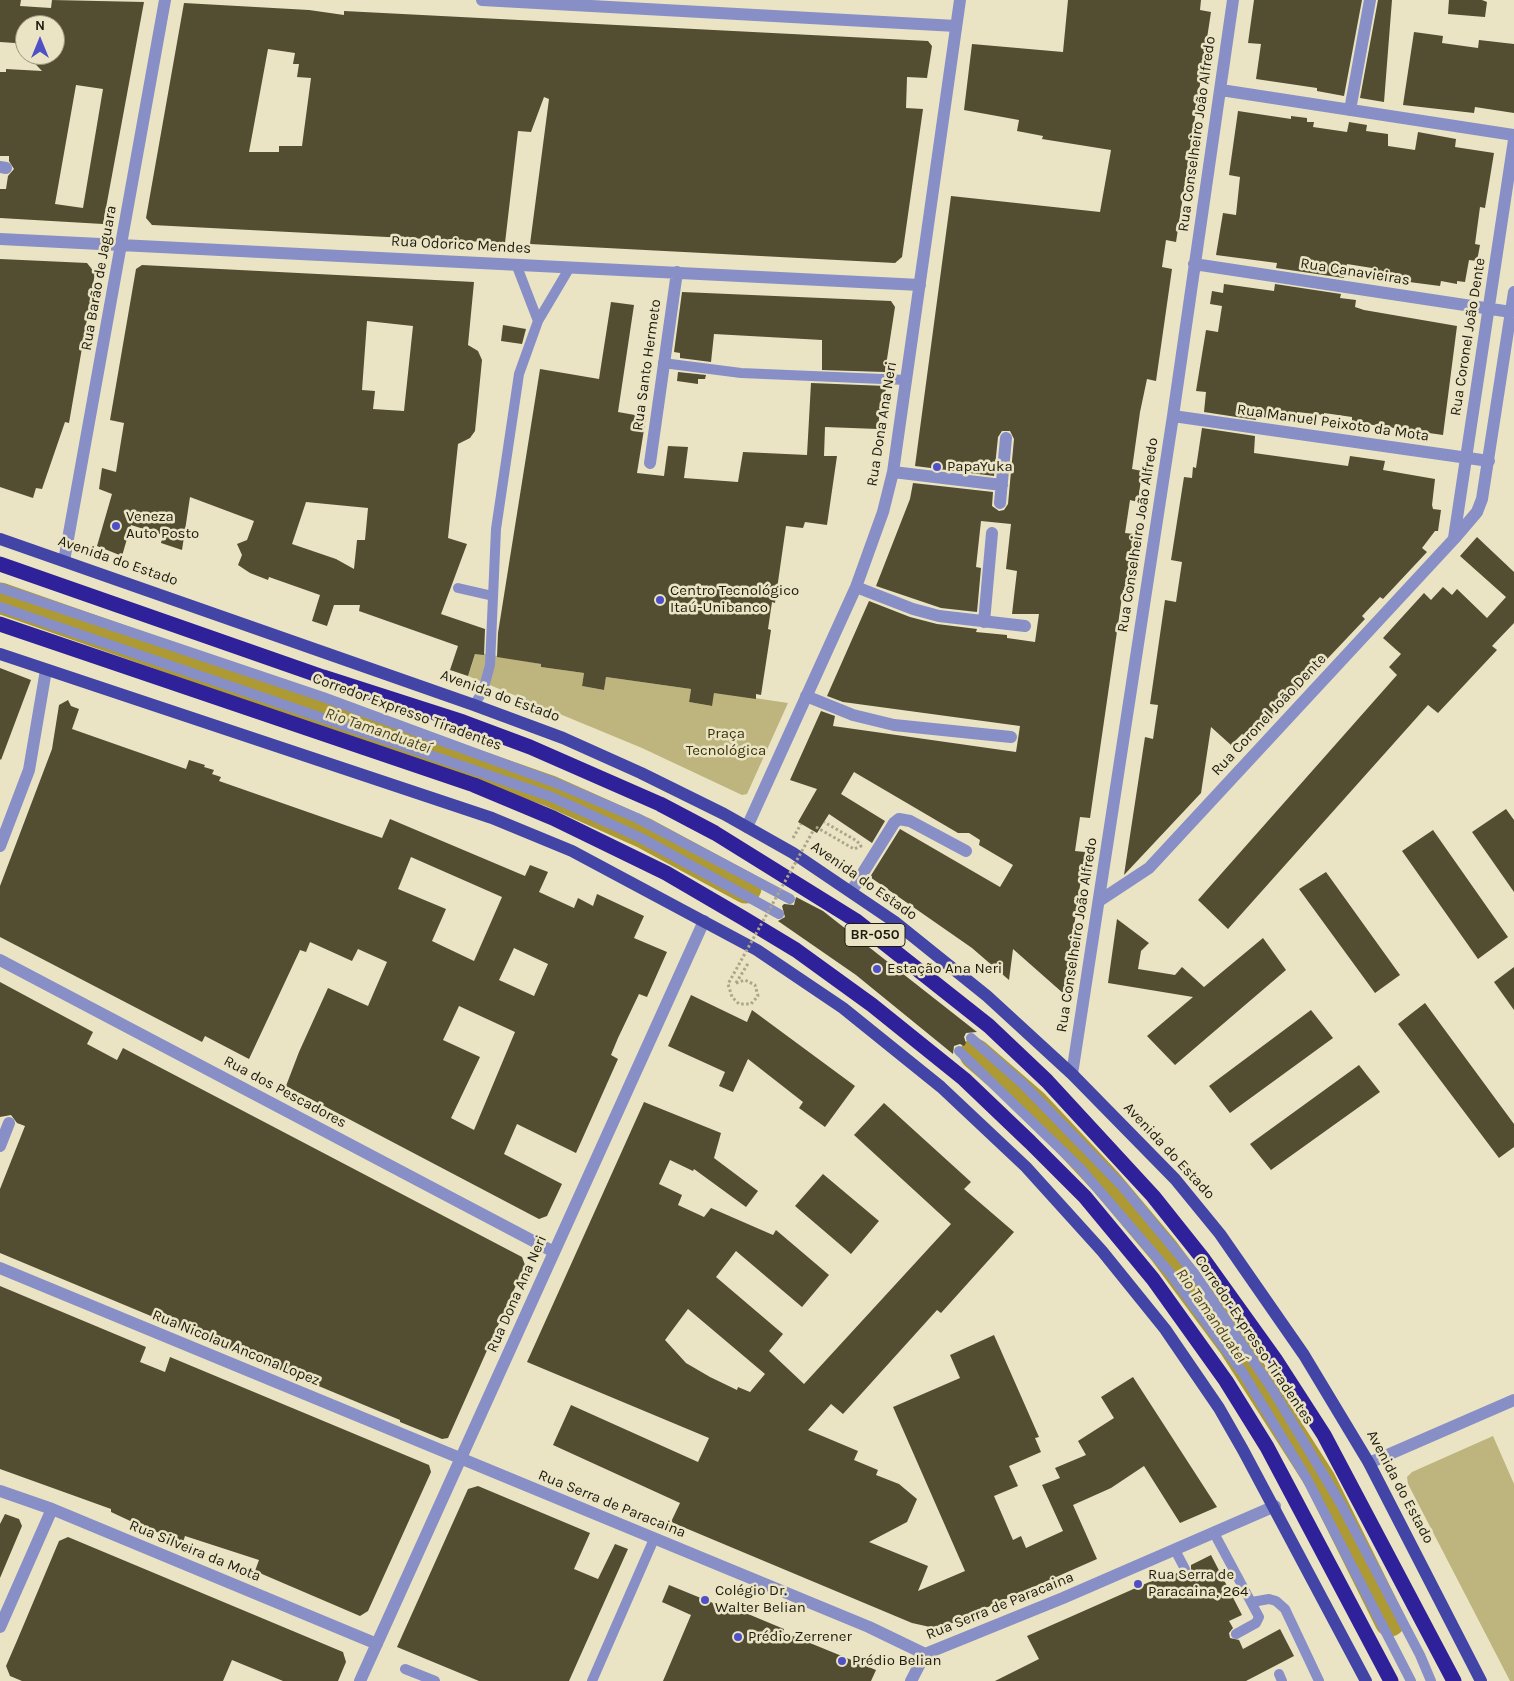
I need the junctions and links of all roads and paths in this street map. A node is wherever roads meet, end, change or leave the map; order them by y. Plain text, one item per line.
1 (165, 0) edge
2 (482, 0) edge
3 (960, 0) edge
4 (1234, 0) edge
5 (1370, 0) edge
6 (571, 3) edge
7 (956, 26) junction
8 (1221, 90) junction
9 (1350, 110) junction
10 (1514, 135) edge
11 (1514, 140) edge
12 (0, 239) edge
13 (121, 244) junction
14 (516, 264) junction
15 (1194, 264) junction
16 (570, 267) junction
17 (677, 272) junction
18 (920, 285) junction
19 (1514, 292) edge
20 (1489, 308) junction
21 (1511, 312) junction
22 (538, 322) junction
23 (663, 363) junction
24 (906, 380) junction
25 (1173, 416) junction
26 (1006, 438) dead end
27 (1466, 458) junction
28 (1489, 461) junction
29 (650, 463) dead end
30 (893, 472) junction
31 (1002, 485) junction
32 (1000, 503) dead end
33 (992, 533) dead end
34 (0, 539) edge
35 (1454, 539) junction
36 (64, 561) junction
37 (0, 564) edge
38 (856, 587) junction
39 (0, 588) edge
40 (458, 588) dead end
41 (493, 596) junction
42 (0, 607) edge
43 (984, 622) junction
44 (0, 624) edge
45 (1025, 626) dead end
46 (0, 654) edge
47 (46, 670) junction
48 (806, 696) junction
49 (474, 705) junction
50 (1011, 738) dead end
51 (824, 822) dead end
52 (747, 827) junction
53 (816, 827) dead end
54 (813, 831) dead end
55 (0, 846) edge
56 (966, 851) dead end
57 (851, 892) junction
58 (790, 899) dead end
59 (1099, 901) junction
60 (779, 914) dead end
61 (704, 921) junction
62 (757, 950) junction
63 (0, 960) edge
64 (971, 1038) dead end
65 (959, 1051) dead end
66 (1072, 1074) junction
67 (9, 1123) dead end
68 (0, 1145) edge
69 (554, 1252) junction
70 (0, 1268) edge
71 (1514, 1400) edge
72 (460, 1459) junction
73 (1369, 1463) junction
74 (0, 1491) edge
75 (1275, 1506) junction
76 (52, 1509) junction
77 (1214, 1533) junction
78 (654, 1539) junction
79 (1175, 1550) junction
80 (1185, 1569) dead end
81 (1252, 1602) junction
82 (0, 1627) edge
83 (1236, 1634) dead end
84 (377, 1644) junction
85 (925, 1654) junction
86 (406, 1669) dead end
87 (360, 1681) edge
88 (435, 1681) edge
89 (592, 1681) edge
90 (911, 1681) edge
91 (1319, 1681) edge
92 (1366, 1681) edge
93 (1391, 1681) edge
94 (1410, 1681) edge
95 (1431, 1681) edge
96 (1454, 1681) edge
97 (1481, 1681) edge

1 - 13 street, Rua Barão de Jaguara
2 - 6 street
3 - 7 street, Rua Dona Ana Neri
4 - 8 street, Rua Conselheiro João Alfredo
5 - 9 street
6 - 7 street
7 - 18 street, Rua Dona Ana Neri
8 - 9 street
8 - 15 street, Rua Conselheiro João Alfredo
9 - 10 street
11 - 20 street, Rua Coronel João Dente
12 - 13 street, Rua Odorico Mendes
13 - 14 street, Rua Odorico Mendes
13 - 36 street, Rua Barão de Jaguara
14 - 16 street, Rua Odorico Mendes
14 - 22 lane
15 - 20 street, Rua Canavieiras
15 - 25 street, Rua Conselheiro João Alfredo
16 - 17 street, Rua Odorico Mendes
16 - 22 lane
17 - 18 street, Rua Odorico Mendes
17 - 23 street, Rua Santo Hermeto
18 - 24 street, Rua Dona Ana Neri
19 - 21 street, Rua Coronel João Dente
20 - 21 street, Rua Canavieiras
20 - 27 street, Rua Coronel João Dente
21 - 28 street, Rua Coronel João Dente
22 - 41 lane
23 - 24 lane
23 - 29 street, Rua Santo Hermeto
24 - 30 street, Rua Dona Ana Neri
25 - 27 street, Rua Manuel Peixoto da Mota
25 - 59 street, Rua Conselheiro João Alfredo
26 - 31 street
27 - 28 street, Rua Manuel Peixoto da Mota
27 - 35 street, Rua Coronel João Dente
28 - 35 street, Rua Coronel João Dente
30 - 31 street
30 - 38 street, Rua Dona Ana Neri
31 - 32 street
33 - 43 street
34 - 36 main road, Avenida do Estado
35 - 59 street, Rua Coronel João Dente
36 - 49 main road, Avenida do Estado
37 - 96 highway, BR-050
38 - 43 street
38 - 48 street, Rua Dona Ana Neri
39 - 58 lane, Corredor Expresso Tiradentes
40 - 41 lane
41 - 49 lane
42 - 60 lane, Corredor Expresso Tiradentes
43 - 45 street
44 - 93 highway
46 - 47 main road
47 - 55 street
47 - 61 main road
48 - 50 street
48 - 52 street, Rua Dona Ana Neri
49 - 52 main road, Avenida do Estado
51 - 53 path
52 - 57 main road, Avenida do Estado
54 - 62 path, bridge
56 - 57 street
57 - 66 main road, Avenida do Estado
59 - 66 street, Rua Conselheiro João Alfredo
61 - 62 main road
61 - 69 street, Rua Dona Ana Neri
62 - 75 main road
63 - 69 street, Rua dos Pescadores
64 - 95 lane, Corredor Expresso Tiradentes
65 - 94 lane, Corredor Expresso Tiradentes
66 - 73 main road, Avenida do Estado
67 - 68 street
69 - 72 street, Rua Dona Ana Neri
70 - 72 street, Rua Nicolau Ancona Lopez
71 - 73 street
72 - 78 street, Rua Serra de Paracaina
72 - 84 street, Rua Dona Ana Neri
73 - 97 main road, Avenida do Estado
74 - 76 street, Rua Silveira da Mota
75 - 77 street, Rua Serra de Paracaina
75 - 92 main road
76 - 82 street
76 - 84 street, Rua Silveira da Mota
77 - 79 street, Rua Serra de Paracaina
77 - 81 lane
78 - 85 street, Rua Serra de Paracaina
78 - 89 lane
79 - 80 lane
79 - 85 street, Rua Serra de Paracaina
81 - 83 lane
81 - 91 lane
84 - 87 street, Rua Dona Ana Neri
85 - 90 street
86 - 88 lane

